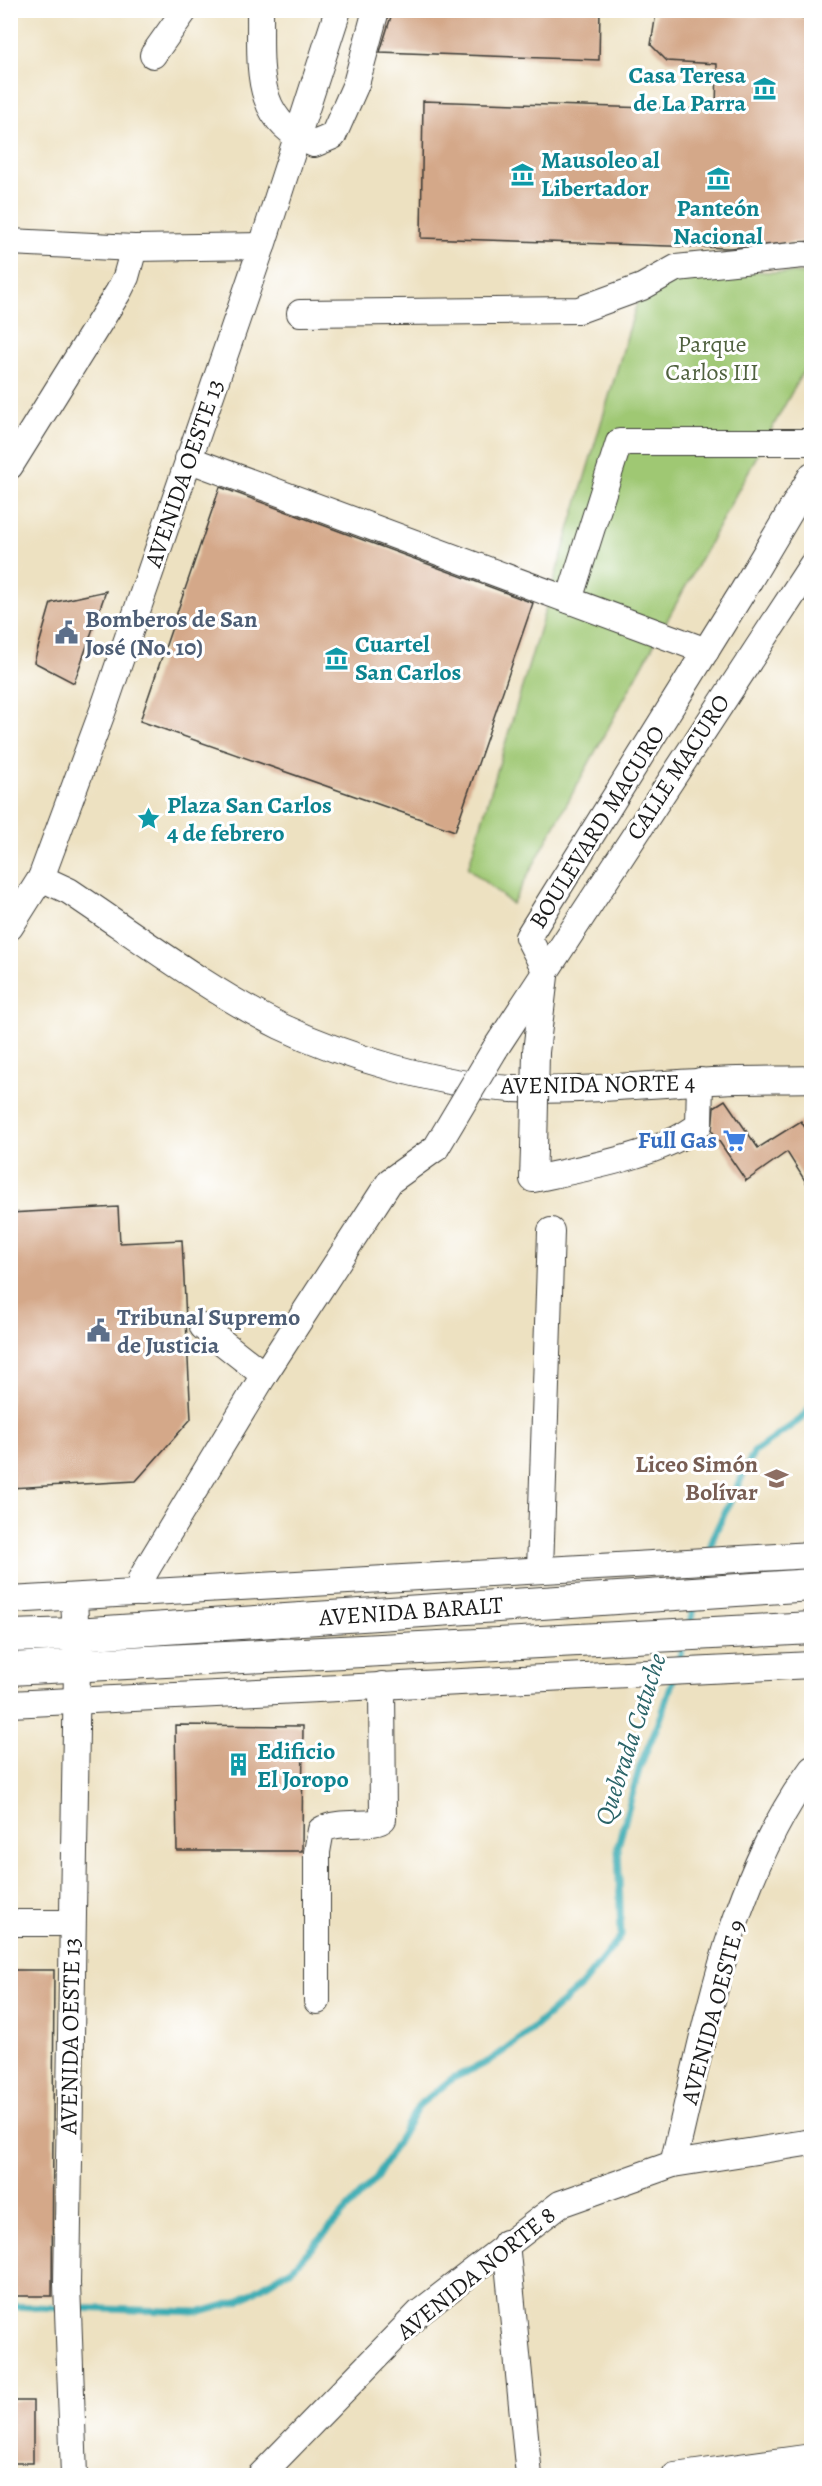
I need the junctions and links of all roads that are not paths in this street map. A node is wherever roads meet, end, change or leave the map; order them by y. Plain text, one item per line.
1 (185, 10) edge
2 (260, 10) edge
3 (338, 10) edge
4 (376, 10) edge
5 (153, 56) dead end
6 (298, 138) junction
7 (10, 242) edge
8 (262, 246) junction
9 (134, 248) junction
10 (812, 256) edge
11 (300, 313) dead end
12 (812, 442) edge
13 (188, 459) junction
14 (10, 466) edge
15 (812, 476) edge
16 (812, 565) edge
17 (569, 600) junction
18 (706, 651) junction
19 (41, 878) junction
20 (10, 927) edge
21 (545, 970) junction
22 (812, 1079) edge
23 (700, 1081) junction
24 (551, 1231) dead end
25 (203, 1327) dead end
26 (264, 1375) junction
27 (812, 1555) edge
28 (540, 1570) junction
29 (812, 1585) edge
30 (141, 1593) junction
31 (74, 1597) junction
32 (10, 1600) edge
33 (812, 1628) edge
34 (76, 1634) junction
35 (10, 1636) edge
36 (812, 1665) edge
37 (77, 1666) junction
38 (10, 1669) edge
39 (382, 1685) junction
40 (75, 1701) junction
41 (10, 1704) edge
42 (812, 1769) edge
43 (10, 1923) edge
44 (71, 1923) junction
45 (317, 2001) dead end
46 (812, 2142) edge
47 (673, 2164) junction
48 (506, 2243) junction
49 (812, 2457) edge
50 (74, 2475) edge
51 (260, 2475) edge
52 (529, 2475) edge
53 (675, 2475) edge

1 - 5 street
2 - 6 street
3 - 6 street, AVENIDA OESTE 13
4 - 6 street
6 - 8 street, AVENIDA OESTE 13
7 - 9 street
8 - 9 street
8 - 13 street, AVENIDA OESTE 13
9 - 14 street
10 - 11 street
12 - 17 street
13 - 17 street
13 - 19 street, AVENIDA OESTE 13
15 - 18 street, BOULEVARD MACURO
16 - 21 street, CALLE MACURO
17 - 18 street
18 - 21 street, BOULEVARD MACURO
19 - 20 street, AVENIDA OESTE 13
19 - 23 street, AVENIDA NORTE 4
21 - 23 street, bridge
21 - 26 street, bridge
22 - 23 street, AVENIDA NORTE 4
24 - 28 street
25 - 26 street
26 - 30 street
27 - 28 street, AVENIDA BARALT
28 - 30 street, AVENIDA BARALT
29 - 34 main road, AVENIDA BARALT
30 - 31 street, AVENIDA BARALT
31 - 32 street, AVENIDA BARALT
31 - 34 street, AVENIDA OESTE 13
33 - 37 main road, AVENIDA BARALT
34 - 35 main road, AVENIDA BARALT
34 - 37 street, AVENIDA OESTE 13
36 - 39 street
37 - 38 main road, AVENIDA BARALT
37 - 40 street, AVENIDA OESTE 13
39 - 40 street
39 - 45 street
40 - 41 street
40 - 44 street, AVENIDA OESTE 13
42 - 47 street, AVENIDA OESTE 9
43 - 44 street
44 - 50 street, AVENIDA OESTE 13
46 - 47 street, AVENIDA NORTE 8
47 - 48 street, AVENIDA NORTE 8
48 - 51 street, AVENIDA NORTE 8
48 - 52 street
49 - 53 street

